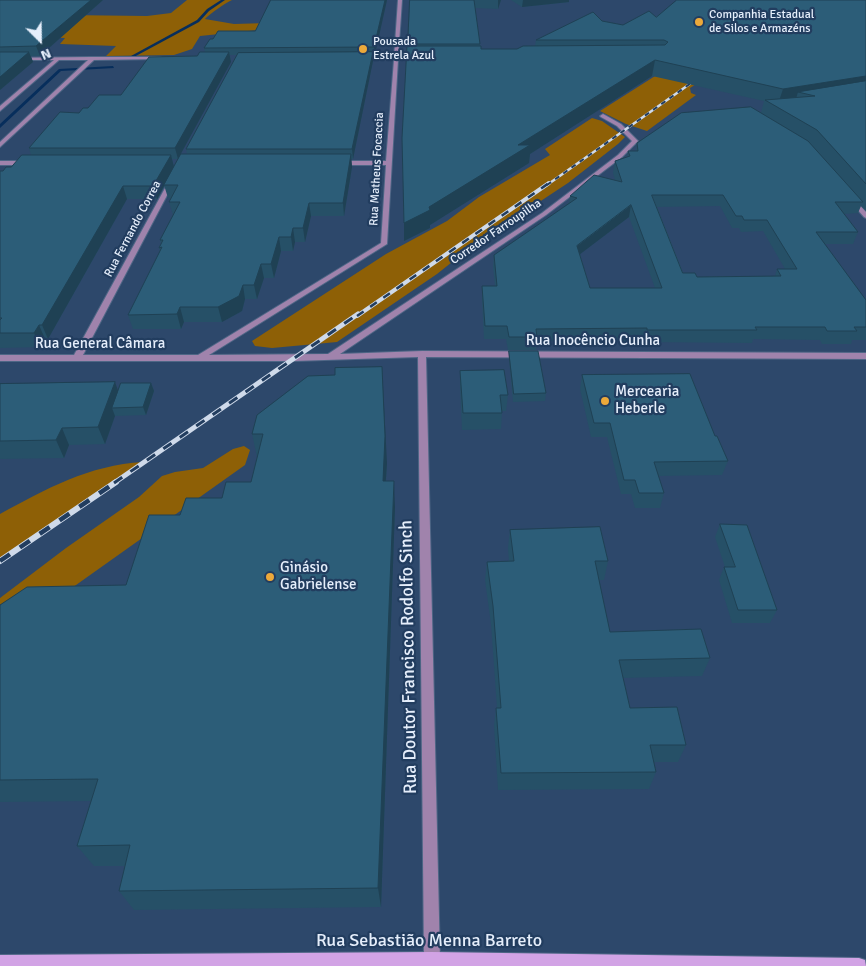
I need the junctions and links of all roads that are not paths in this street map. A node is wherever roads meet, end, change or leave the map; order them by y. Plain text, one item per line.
1 (400, 0) edge
2 (0, 58) edge
3 (60, 58) junction
4 (93, 58) junction
5 (169, 58) edge
6 (356, 59) edge
7 (395, 59) junction
8 (424, 59) edge
9 (0, 109) edge
10 (603, 116) dead end
11 (0, 145) edge
12 (0, 163) edge
13 (38, 163) edge
14 (329, 163) edge
15 (388, 163) junction
16 (176, 172) edge
17 (846, 194) edge
18 (866, 216) edge
19 (422, 354) junction
20 (866, 356) edge
21 (330, 357) junction
22 (0, 358) edge
23 (77, 358) junction
24 (201, 358) junction
25 (432, 960) junction
26 (0, 963) edge
27 (859, 966) edge

1 - 7 street, Rua Matheus Focaccia
2 - 3 street
3 - 4 street
3 - 9 street
4 - 5 street
4 - 11 street
6 - 7 street
7 - 8 street
7 - 15 street, Rua Matheus Focaccia
10 - 21 street, Corredor Farroupilha
12 - 13 street
14 - 15 street
15 - 24 street, Rua Matheus Focaccia
16 - 23 street, Rua Fernando Correa
17 - 18 street
19 - 20 street, Rua Inocêncio Cunha
19 - 21 street, Rua Inocêncio Cunha
19 - 25 street, Rua Doutor Francisco Rodolfo Sinch
21 - 24 street, Rua Inocêncio Cunha
22 - 23 street, Rua General Câmara
23 - 24 street, Rua General Câmara
25 - 26 main road, Rua Sebastião Menna Barreto
25 - 27 main road, Rua Sebastião Menna Barreto

